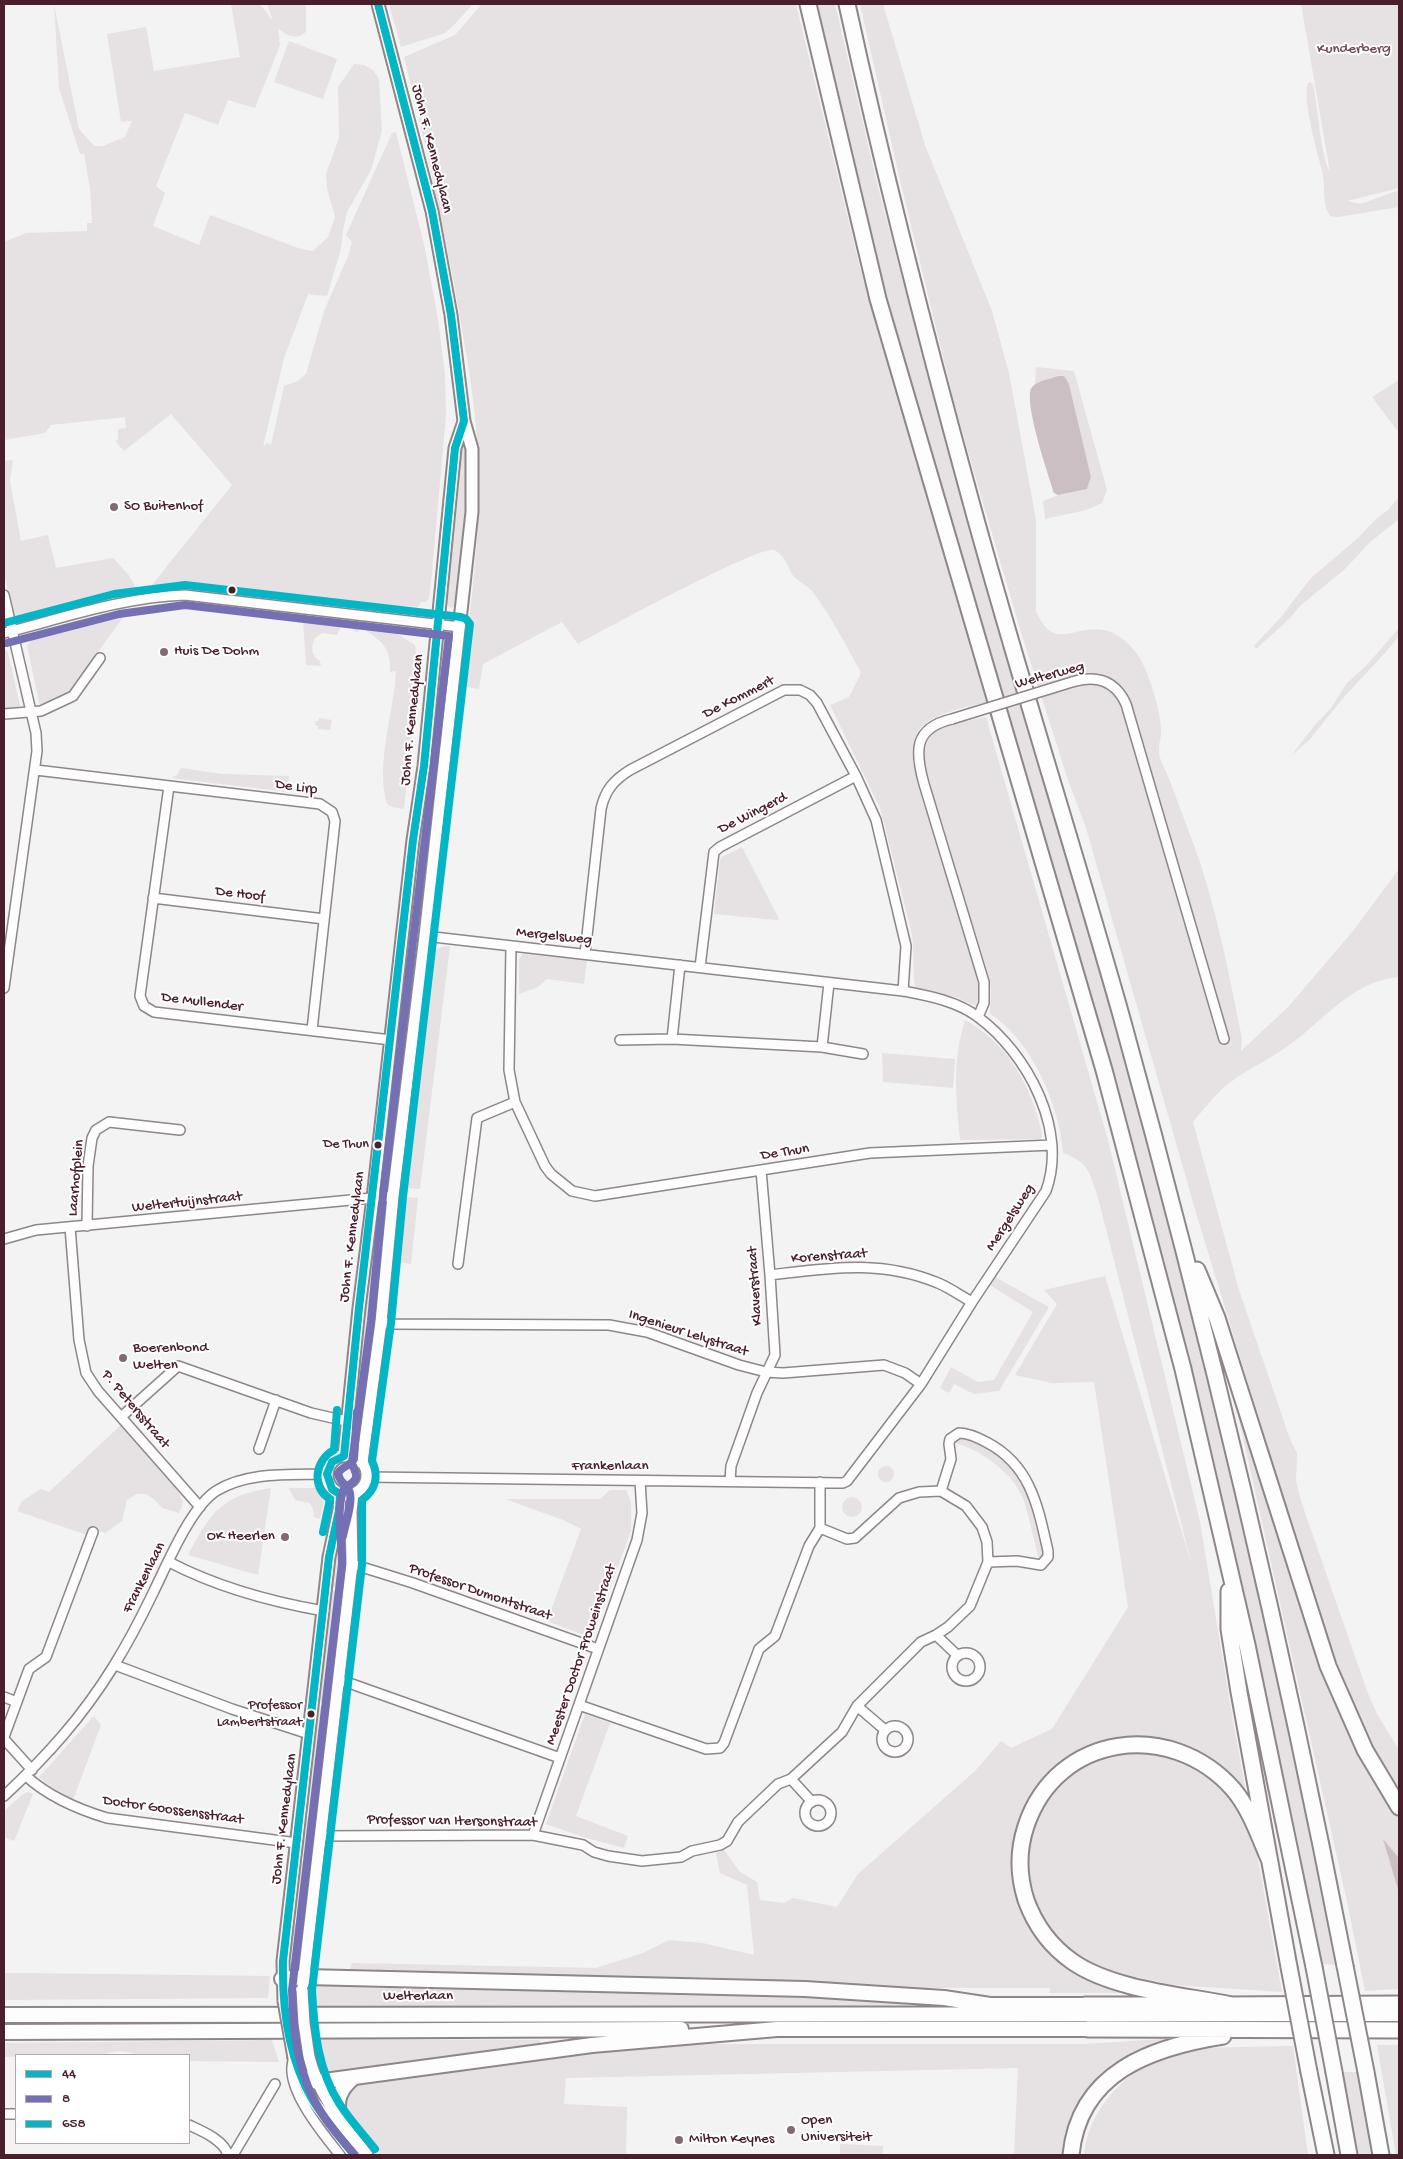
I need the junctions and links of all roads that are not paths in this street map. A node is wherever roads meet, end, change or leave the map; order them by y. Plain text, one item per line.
1 (378, 4) edge
2 (808, 4) edge
3 (847, 4) edge
4 (464, 421) junction
5 (4, 595) edge
6 (438, 624) junction
7 (460, 626) junction
8 (8, 632) edge
9 (100, 658) dead end
10 (31, 713) junction
11 (4, 714) edge
12 (36, 770) junction
13 (856, 776) junction
14 (169, 786) junction
15 (153, 898) junction
16 (324, 919) junction
17 (402, 933) junction
18 (425, 936) junction
19 (511, 947) junction
20 (585, 954) junction
21 (680, 965) junction
22 (700, 968) junction
23 (829, 983) junction
24 (4, 988) edge
25 (903, 991) junction
26 (978, 1017) junction
27 (312, 1030) junction
28 (672, 1039) junction
29 (1224, 1039) dead end
30 (391, 1040) junction
31 (620, 1040) dead end
32 (822, 1047) junction
33 (863, 1054) dead end
34 (515, 1102) junction
35 (180, 1130) dead end
36 (1052, 1145) junction
37 (761, 1170) junction
38 (393, 1196) junction
39 (373, 1198) junction
40 (1176, 1220) junction
41 (87, 1226) junction
42 (70, 1227) junction
43 (4, 1239) edge
44 (458, 1264) dead end
45 (770, 1275) junction
46 (972, 1302) junction
47 (381, 1322) junction
48 (766, 1372) junction
49 (921, 1384) junction
50 (276, 1400) junction
51 (122, 1417) junction
52 (346, 1421) junction
53 (259, 1449) dead end
54 (344, 1456) junction
55 (362, 1463) junction
56 (327, 1474) junction
57 (366, 1478) junction
58 (852, 1478) joint
59 (640, 1481) junction
60 (730, 1481) junction
61 (820, 1482) junction
62 (941, 1491) junction
63 (340, 1494) junction
64 (353, 1494) junction
65 (200, 1507) junction
66 (820, 1528) junction
67 (93, 1532) dead end
68 (1228, 1560) junction
69 (169, 1562) junction
70 (988, 1562) junction
71 (352, 1564) junction
72 (324, 1611) junction
73 (936, 1635) junction
74 (598, 1649) junction
75 (958, 1656) dead end
76 (114, 1665) junction
77 (338, 1681) junction
78 (4, 1697) edge
79 (16, 1702) junction
80 (579, 1705) junction
81 (857, 1706) junction
82 (885, 1730) dead end
83 (309, 1734) junction
84 (4, 1738) edge
85 (560, 1758) junction
86 (29, 1773) junction
87 (790, 1779) junction
88 (4, 1796) edge
89 (812, 1802) dead end
90 (1399, 1807) edge
91 (533, 1834) junction
92 (320, 1836) junction
93 (297, 1843) junction
94 (1269, 1859) junction
95 (303, 1983) junction
96 (283, 1984) junction
97 (1399, 2004) edge
98 (990, 2005) junction
99 (1085, 2005) joint
100 (1232, 2005) junction
101 (832, 2014) junction
102 (1399, 2014) edge
103 (4, 2015) edge
104 (777, 2029) junction
105 (1088, 2029) joint
106 (1399, 2030) edge
107 (1259, 2031) junction
108 (4, 2032) edge
109 (294, 2058) junction
110 (300, 2076) junction
111 (354, 2077) junction
112 (317, 2082) junction
113 (275, 2084) dead end
114 (340, 2120) junction
115 (190, 2126) edge
116 (1322, 2138) junction
117 (335, 2154) edge
118 (228, 2155) edge
119 (233, 2155) edge
120 (354, 2155) edge
121 (368, 2155) edge
122 (1071, 2155) edge
123 (1321, 2155) edge
124 (1326, 2155) edge
125 (1349, 2155) edge
126 (1381, 2155) edge

1 - 4 street, John F. Kennedylaan
2 - 68 highway
3 - 40 highway
4 - 6 street, John F. Kennedylaan
4 - 7 street, John F. Kennedylaan
5 - 8 street
6 - 7 street
6 - 8 street
6 - 17 street, John F. Kennedylaan
7 - 18 street, John F. Kennedylaan
8 - 10 street
9 - 10 street
10 - 11 street
10 - 12 street
12 - 14 street, De Lirp
12 - 24 street
13 - 20 street, De Kommert
13 - 22 street, De Wingerd
13 - 25 street, De Kommert
14 - 15 street, De Mullender
14 - 16 street, De Lirp
15 - 16 street, De Hoof
15 - 27 street, De Mullender
16 - 27 street, De Lirp
17 - 18 street
17 - 30 street, John F. Kennedylaan
18 - 19 street, Mergelsweg
18 - 38 street, John F. Kennedylaan
19 - 20 street, Mergelsweg
19 - 34 street, De Thun
20 - 21 street, Mergelsweg
21 - 22 street, Mergelsweg
21 - 28 street
22 - 23 street, Mergelsweg
23 - 25 street, Mergelsweg
23 - 32 street
25 - 26 street, Mergelsweg
26 - 29 street, Welterweg, bridge
26 - 36 street, Mergelsweg
27 - 30 street, De Mullender
28 - 31 street
28 - 32 street
30 - 39 street, John F. Kennedylaan
32 - 33 street
34 - 37 street, De Thun
34 - 44 street
35 - 41 street, Laarhofplein
36 - 37 street, De Thun
36 - 46 street, Mergelsweg
37 - 45 street, Klaverstraat
38 - 39 street, Weltertuijnstraat
38 - 47 street, John F. Kennedylaan
39 - 41 street, Weltertuijnstraat
39 - 52 street, John F. Kennedylaan
40 - 90 highway
40 - 126 highway, bridge
41 - 42 street, Weltertuijnstraat
42 - 43 street, Weltertuijnstraat
42 - 51 street, P. Petersstraat
45 - 46 street, Korenstraat
45 - 48 street, Klaverstraat
46 - 49 street, Mergelsweg
47 - 48 street, Ingenieur Lelystraat
47 - 55 street, John F. Kennedylaan
48 - 49 street, Ingenieur Lelystraat
48 - 60 street, Klaverstraat
49 - 58 street, Mergelsweg
50 - 51 street
50 - 52 street
50 - 53 street
51 - 65 street, P. Petersstraat
52 - 54 street, John F. Kennedylaan
54 - 55 street
54 - 56 street
55 - 57 street
56 - 63 street
56 - 65 street, Frankenlaan
57 - 59 street, Frankenlaan
57 - 64 street
58 - 61 street, Frankenlaan
59 - 60 street, Frankenlaan
59 - 74 street, Meester Doctor Froweinstraat
60 - 61 street, Frankenlaan
61 - 66 street
62 - 66 street
62 - 70 street, Professor van Itersonstraat
62 - 70 street
63 - 64 street
63 - 72 street, John F. Kennedylaan
64 - 71 street
65 - 69 street, Frankenlaan
66 - 80 street
67 - 79 street
68 - 94 highway
68 - 125 highway, bridge
69 - 72 street
69 - 76 street, Frankenlaan
70 - 73 street, Professor van Itersonstraat
71 - 74 street, Professor Dumontstraat
71 - 77 street
72 - 83 street, John F. Kennedylaan
73 - 75 street
73 - 81 street, Professor van Itersonstraat
74 - 80 street, Meester Doctor Froweinstraat
76 - 83 street
76 - 86 street, Frankenlaan
77 - 85 street
77 - 92 street
78 - 79 street
79 - 84 street
80 - 85 street, Meester Doctor Froweinstraat
81 - 82 street
81 - 87 street, Professor van Itersonstraat
83 - 93 street, John F. Kennedylaan
84 - 86 street
85 - 91 street, Meester Doctor Froweinstraat
86 - 88 street, Frankenlaan
86 - 93 street, Doctor Goossensstraat
87 - 89 street
87 - 91 street, Professor van Itersonstraat
91 - 92 street, Professor van Itersonstraat
92 - 95 street
93 - 96 street, John F. Kennedylaan
94 - 100 highway
94 - 116 highway, bridge
95 - 96 main road
95 - 98 main road
95 - 112 street, bridge
96 - 109 street, John F. Kennedylaan, bridge
97 - 100 highway
98 - 99 main road
98 - 101 main road
99 - 100 highway
101 - 102 main road
101 - 103 main road, Welterlaan
104 - 105 main road
104 - 108 main road
104 - 111 main road
105 - 107 highway
106 - 107 highway
107 - 122 highway
109 - 110 street, John F. Kennedylaan
109 - 117 street, John F. Kennedylaan
110 - 112 main road
110 - 120 street, John F. Kennedylaan
111 - 112 main road
111 - 114 main road
112 - 114 street
113 - 119 street
114 - 121 street
115 - 118 street
116 - 123 highway
116 - 124 highway

